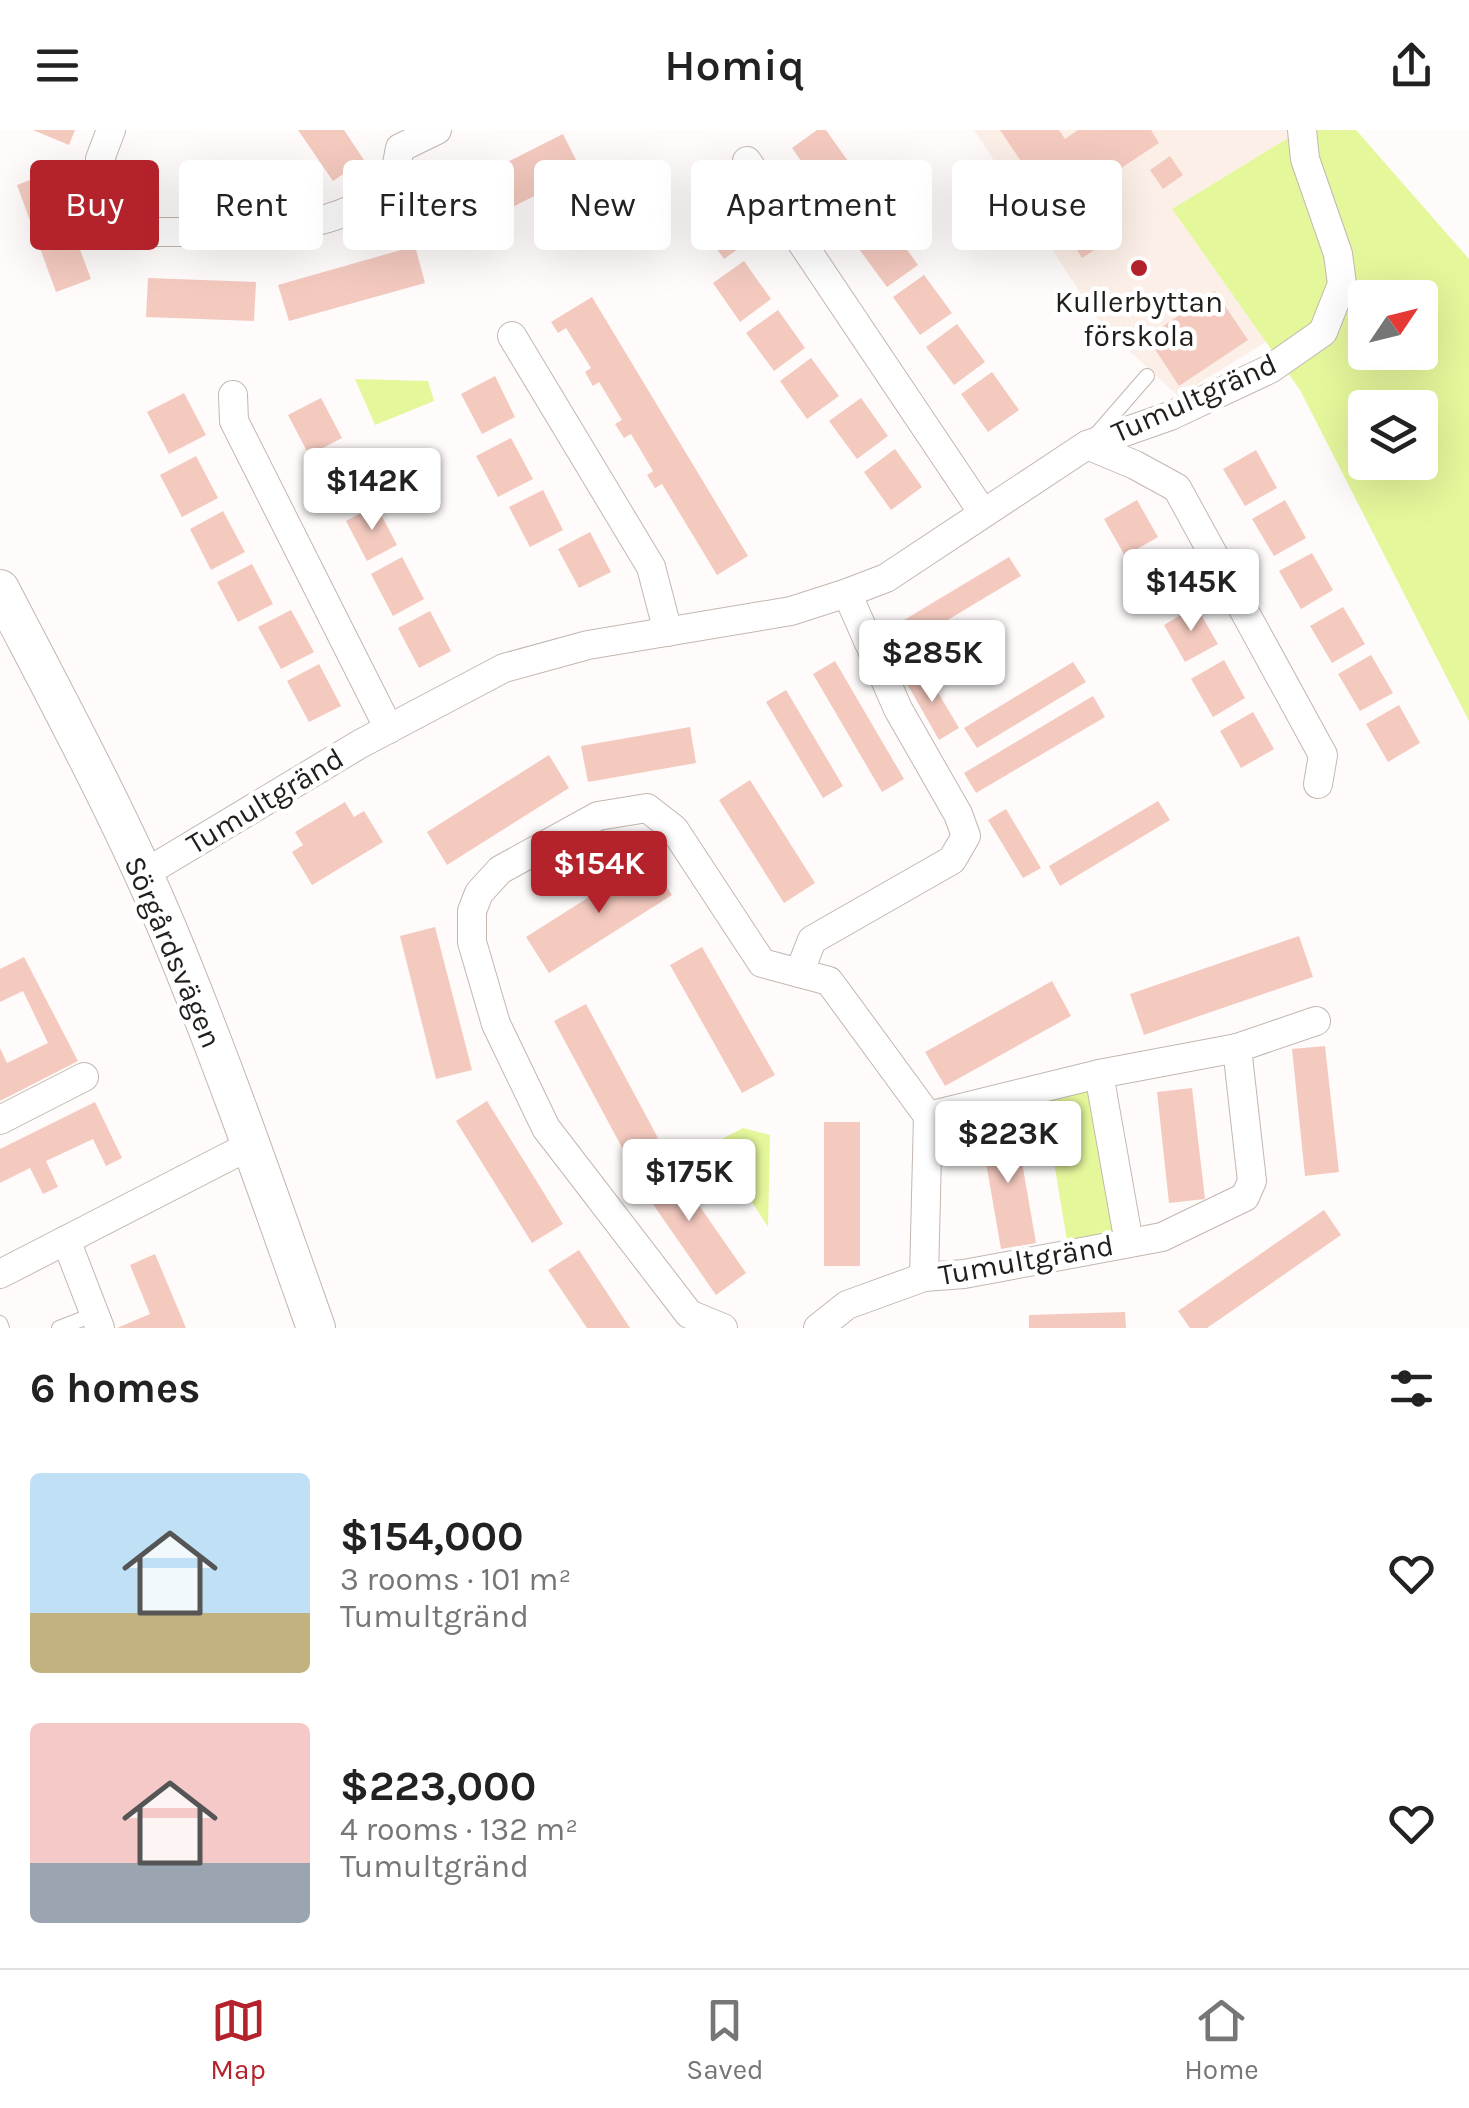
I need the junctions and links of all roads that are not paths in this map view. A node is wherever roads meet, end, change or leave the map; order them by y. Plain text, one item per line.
1 (112, 130) edge
2 (436, 130) edge
3 (1302, 130) edge
4 (394, 139) edge
5 (806, 250) edge
6 (512, 336) dead end
7 (1147, 376) dead end
8 (233, 396) dead end
9 (1087, 445) junction
10 (983, 513) junction
11 (0, 589) edge
12 (848, 593) junction
13 (668, 632) junction
14 (389, 729) junction
15 (1318, 784) dead end
16 (142, 875) junction
17 (798, 974) junction
18 (1316, 1020) dead end
19 (1237, 1048) junction
20 (1099, 1074) junction
21 (84, 1077) dead end
22 (928, 1116) junction
23 (0, 1120) edge
24 (251, 1145) junction
25 (66, 1240) junction
26 (1128, 1243) junction
27 (0, 1274) edge
28 (924, 1278) junction
29 (98, 1321) edge
30 (59, 1328) edge
31 (316, 1328) edge
32 (723, 1328) edge
33 (818, 1328) edge

1 - 4 street
2 - 4 street
3 - 9 street, Tumultgränd
5 - 10 street
6 - 13 street
7 - 9 lane, Tumultgränd
8 - 14 street
9 - 10 street, Tumultgränd
9 - 15 street, Tumultgränd
10 - 12 street, Tumultgränd
11 - 16 street, Sörgårdsvägen
12 - 13 street, Tumultgränd
12 - 17 street
13 - 14 street, Tumultgränd
14 - 16 street, Tumultgränd
16 - 24 street, Sörgårdsvägen
17 - 22 street
17 - 32 street
18 - 19 street
19 - 20 street
19 - 26 street, Tumultgränd
20 - 22 street
20 - 26 street, Tumultgränd
21 - 23 street
22 - 28 street, Tumultgränd
24 - 25 street
24 - 31 street, Sörgårdsvägen
25 - 27 street
25 - 29 street
26 - 28 street, Tumultgränd
28 - 33 street, Tumultgränd
29 - 30 lane

